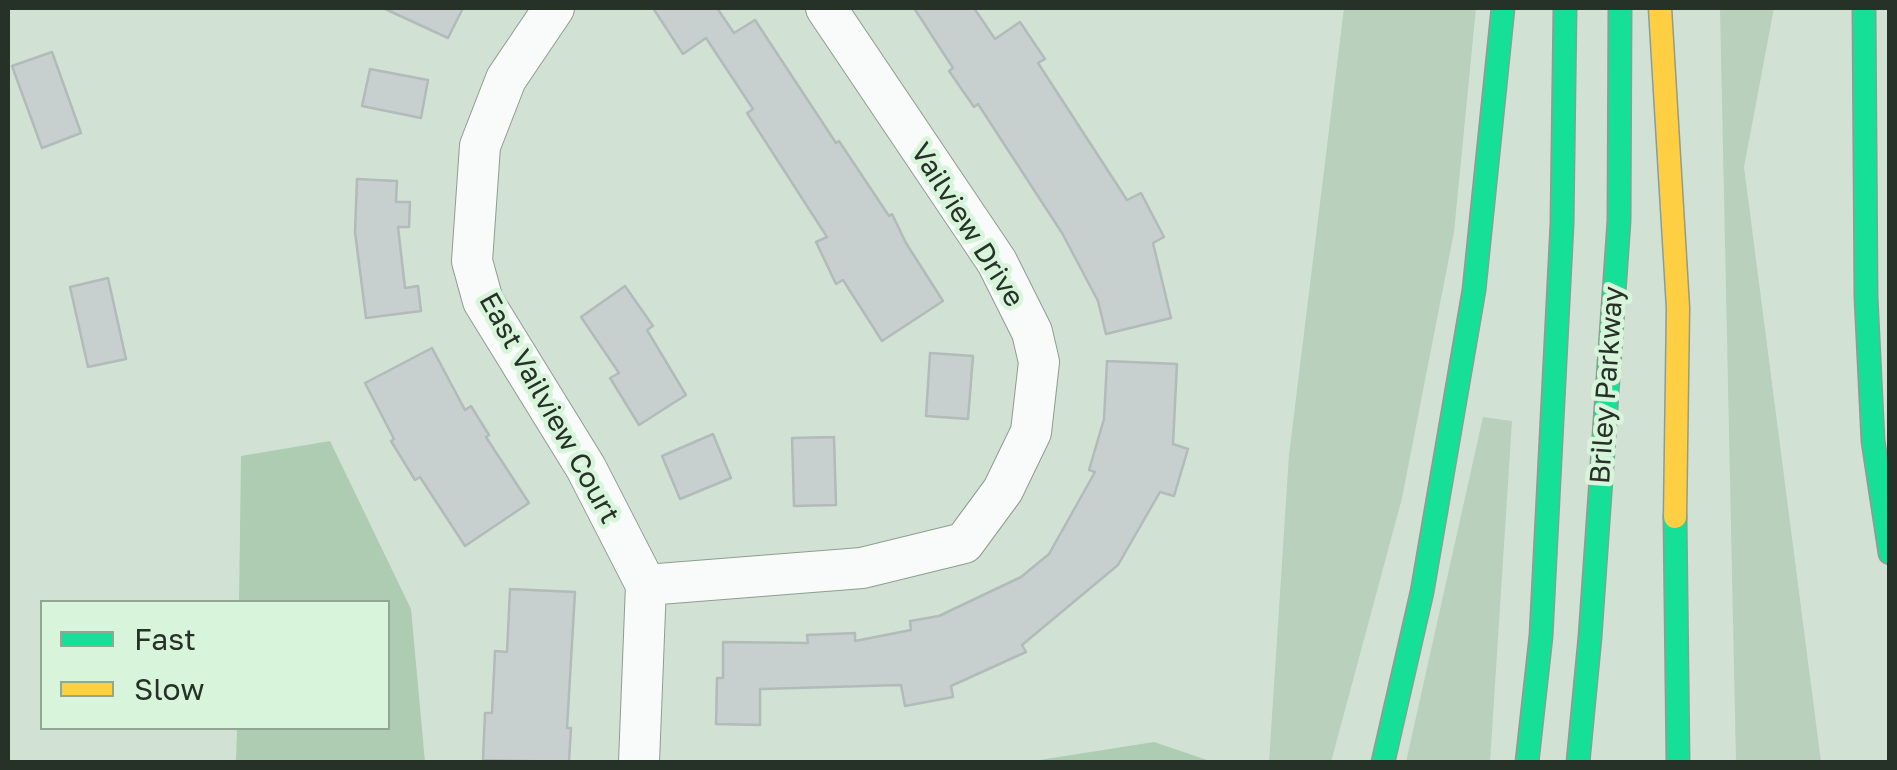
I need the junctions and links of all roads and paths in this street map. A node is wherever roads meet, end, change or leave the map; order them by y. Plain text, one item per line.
1 (554, 8) edge
2 (826, 8) edge
3 (1503, 8) edge
4 (1566, 8) edge
5 (1620, 8) edge
6 (1660, 8) edge
7 (1864, 8) edge
8 (1890, 553) edge
9 (646, 585) junction
10 (639, 762) edge
11 (1383, 762) edge
12 (1526, 762) edge
13 (1578, 762) edge
14 (1678, 762) edge

1 - 9 street, East Vailview Court
2 - 9 street, Vailview Drive
3 - 11 main road
4 - 12 main road, Briley Parkway
5 - 13 main road, Briley Parkway
6 - 14 main road
7 - 8 main road
9 - 10 street, East Vailview Court

